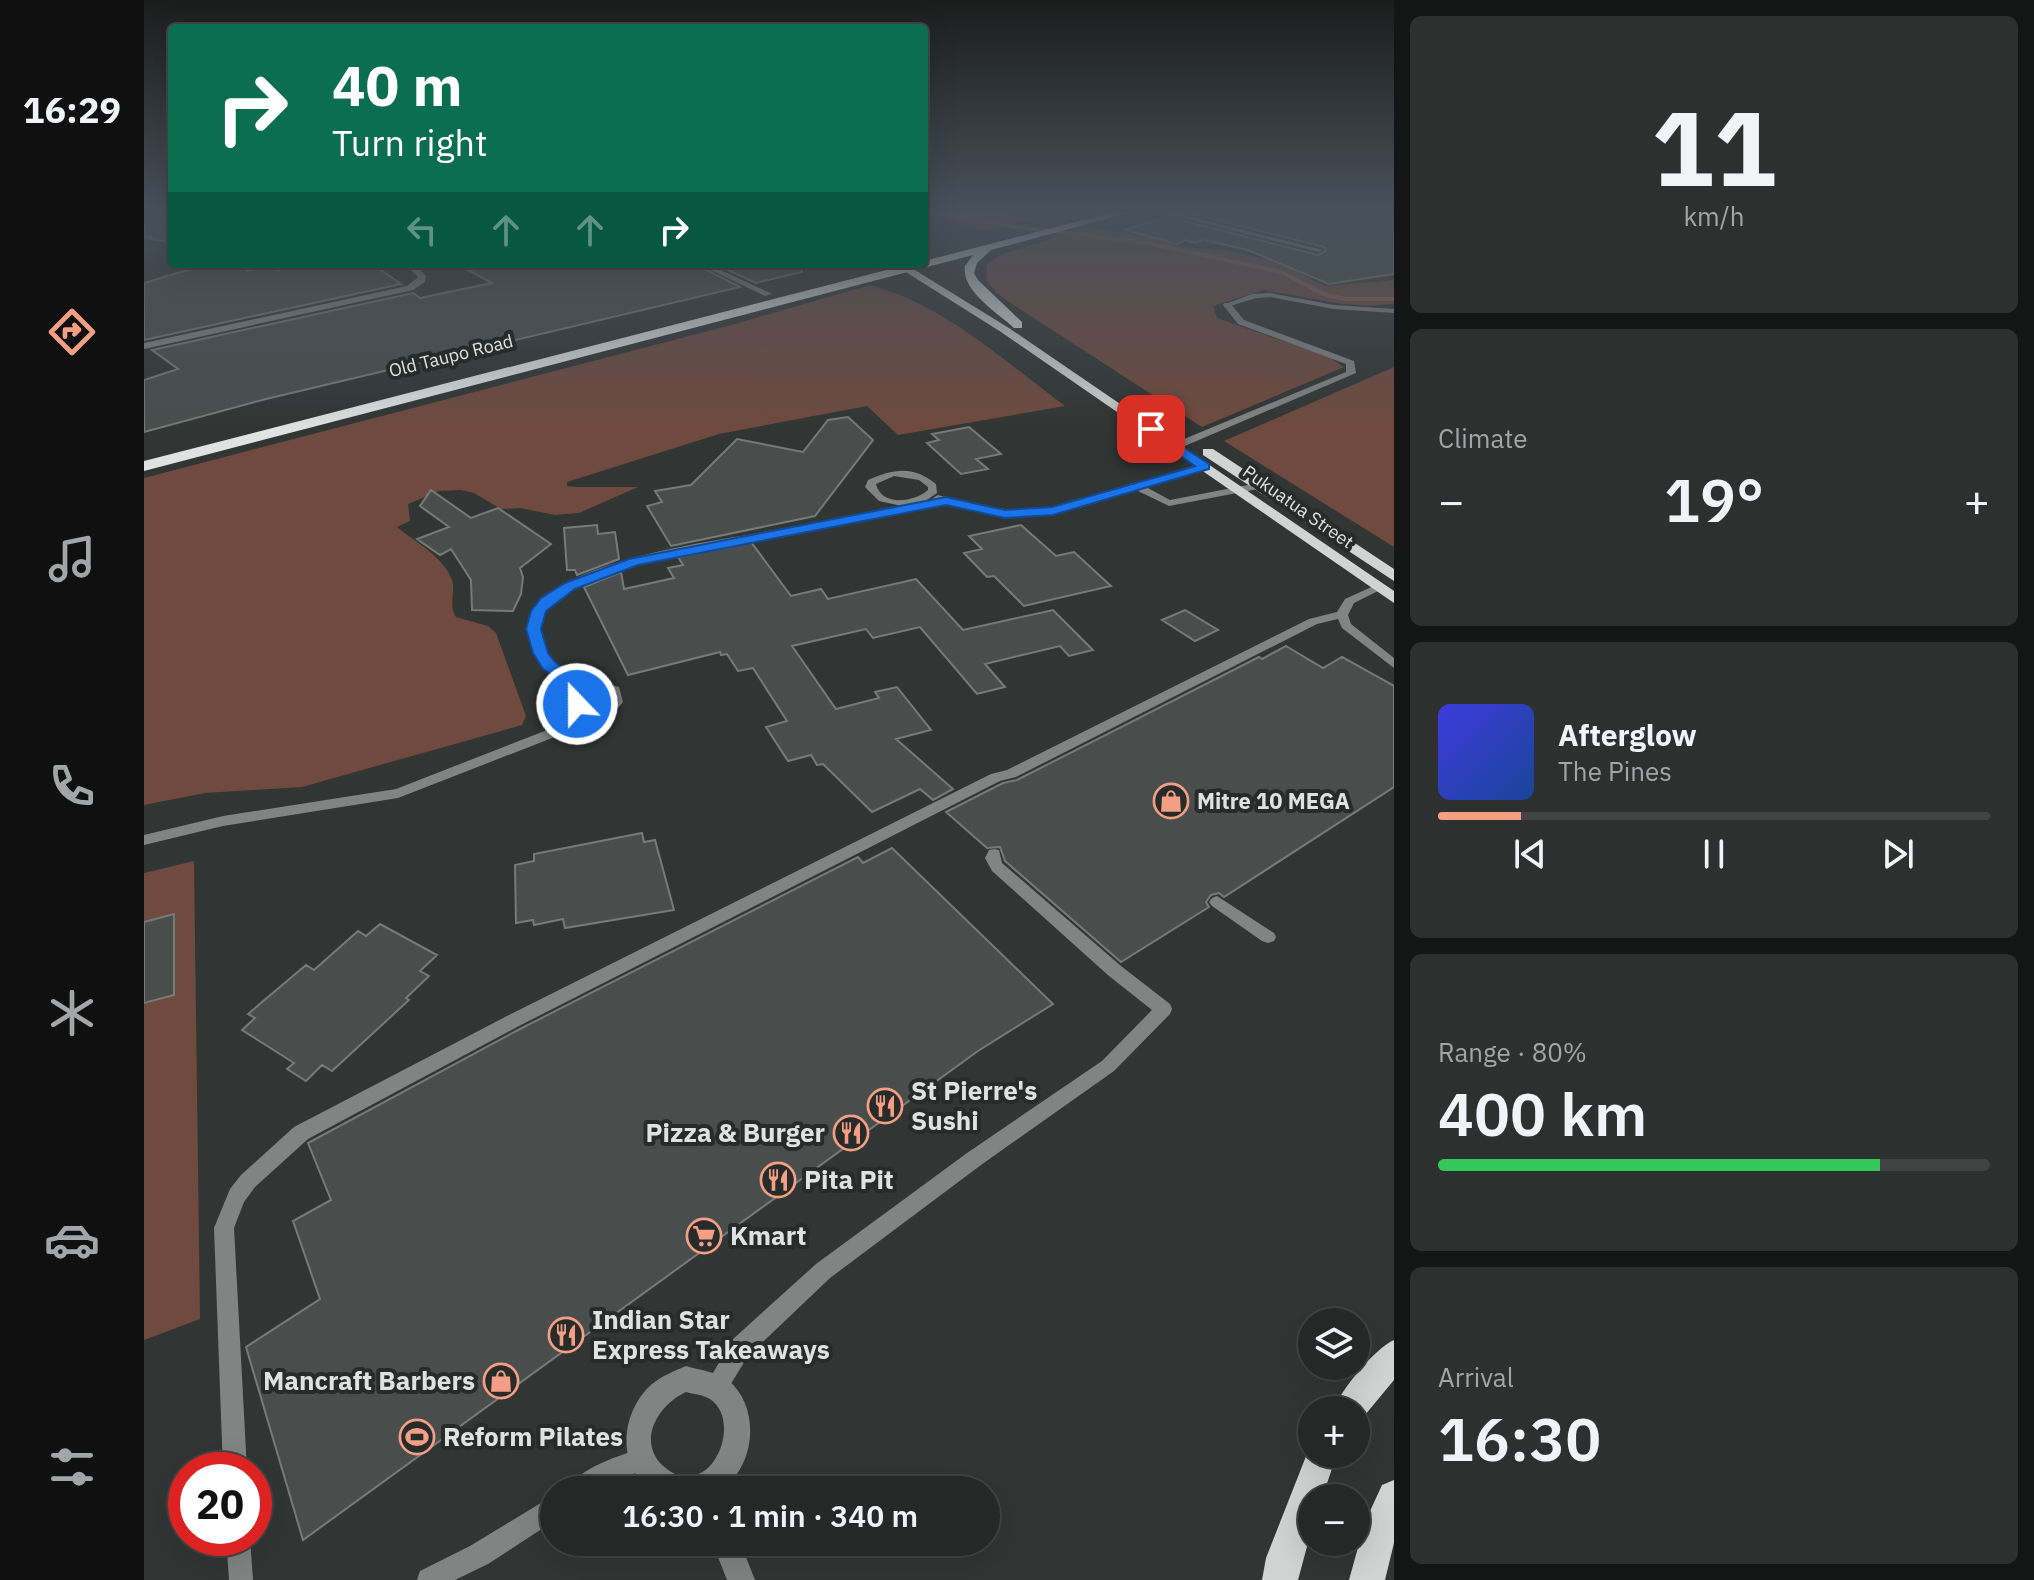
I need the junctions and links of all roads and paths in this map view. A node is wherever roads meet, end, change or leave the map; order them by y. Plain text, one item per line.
1 (416, 284) edge
2 (745, 284) edge
3 (808, 284) edge
4 (845, 284) edge
5 (940, 284) edge
6 (946, 284) edge
7 (973, 284) edge
8 (768, 294) junction
9 (1227, 305) joint
10 (1394, 311) edge
11 (1018, 325) junction
12 (670, 331) junction
13 (144, 346) edge
14 (573, 356) junction
15 (493, 364) junction
16 (483, 380) junction
17 (399, 387) junction
18 (1191, 441) junction
19 (1176, 446) junction
20 (144, 452) edge
21 (144, 466) edge
22 (1205, 467) junction
23 (1134, 485) junction
24 (1258, 486) junction
25 (1238, 490) junction
26 (930, 496) junction
27 (877, 497) junction
28 (946, 501) junction
29 (848, 519) junction
30 (1394, 576) edge
31 (1378, 587) junction
32 (1394, 598) edge
33 (1342, 615) junction
34 (1394, 664) edge
35 (585, 689) junction
36 (586, 711) junction
37 (144, 840) edge
38 (994, 854) dead end
39 (1217, 902) dead end
40 (1268, 937) dead end
41 (1394, 1356) edge
42 (716, 1387) junction
43 (1361, 1396) edge
44 (234, 1452) edge
45 (643, 1460) junction
46 (1316, 1468) edge
47 (603, 1476) edge
48 (655, 1476) edge
49 (721, 1476) edge
50 (1394, 1497) edge
51 (540, 1516) edge
52 (239, 1556) edge
53 (732, 1556) edge
54 (241, 1580) edge
55 (429, 1580) edge
56 (741, 1580) edge
57 (1280, 1580) edge
58 (1367, 1580) edge

1 - 13 street
2 - 8 street
3 - 8 highway, Old Taupo Road
4 - 12 highway, Old Taupo Road
5 - 19 main road, Pukuatua Street
6 - 11 main road, Pukuatua Street
7 - 11 highway
8 - 12 highway, Old Taupo Road
8 - 15 highway, Old Taupo Road
9 - 10 lane
9 - 18 street
11 - 18 main road, Pukuatua Street
12 - 14 highway, Old Taupo Road
14 - 15 highway
14 - 16 highway, Old Taupo Road
15 - 17 highway, Old Taupo Road
16 - 17 highway
16 - 21 highway, Old Taupo Road
17 - 20 highway, Old Taupo Road
18 - 19 street
18 - 24 main road, Pukuatua Street
19 - 22 main road, Pukuatua Street
22 - 23 lane
22 - 25 main road, Pukuatua Street
23 - 25 lane
23 - 28 lane
24 - 25 lane
24 - 30 main road, Pukuatua Street
25 - 31 main road, Pukuatua Street
26 - 27 lane
26 - 27 lane
26 - 28 lane
27 - 29 lane
28 - 29 lane
29 - 35 lane
31 - 32 main road, Pukuatua Street
31 - 33 lane
33 - 34 lane
33 - 44 lane
35 - 36 lane
35 - 36 lane
36 - 37 lane
38 - 42 lane
39 - 40 lane
41 - 43 main road
42 - 45 street
42 - 49 street
45 - 47 lane
45 - 48 street
46 - 57 main road
50 - 58 main road
51 - 55 lane
52 - 54 lane
53 - 56 street

